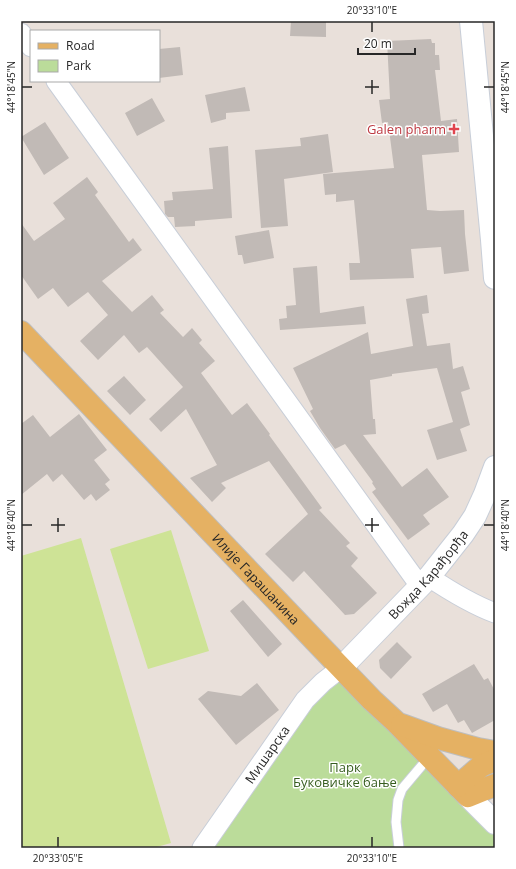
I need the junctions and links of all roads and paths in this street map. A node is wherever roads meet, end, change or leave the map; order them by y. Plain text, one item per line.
1 (470, 21) edge
2 (21, 33) edge
3 (30, 46) edge
4 (57, 82) edge
5 (495, 278) edge
6 (21, 332) edge
7 (495, 467) edge
8 (425, 581) junction
9 (495, 613) edge
10 (341, 668) junction
11 (397, 723) junction
12 (495, 752) edge
13 (429, 757) junction
14 (495, 760) edge
15 (495, 785) edge
16 (463, 791) junction
17 (495, 823) edge
18 (202, 848) edge
19 (399, 848) edge

1 - 5 main road
2 - 3 street
4 - 8 street
6 - 10 main road, Илије Гарашанина
7 - 8 main road, Вожда Карађорђа
8 - 9 street
8 - 10 main road, Вожда Карађорђа
10 - 11 main road, Илије Гарашанина
10 - 18 street, Мишарска
11 - 12 main road
11 - 13 main road, Илије Гарашанина
13 - 16 main road, Илије Гарашанина
13 - 19 lane
14 - 16 main road
15 - 16 main road
16 - 17 main road, Илије Гарашанина

